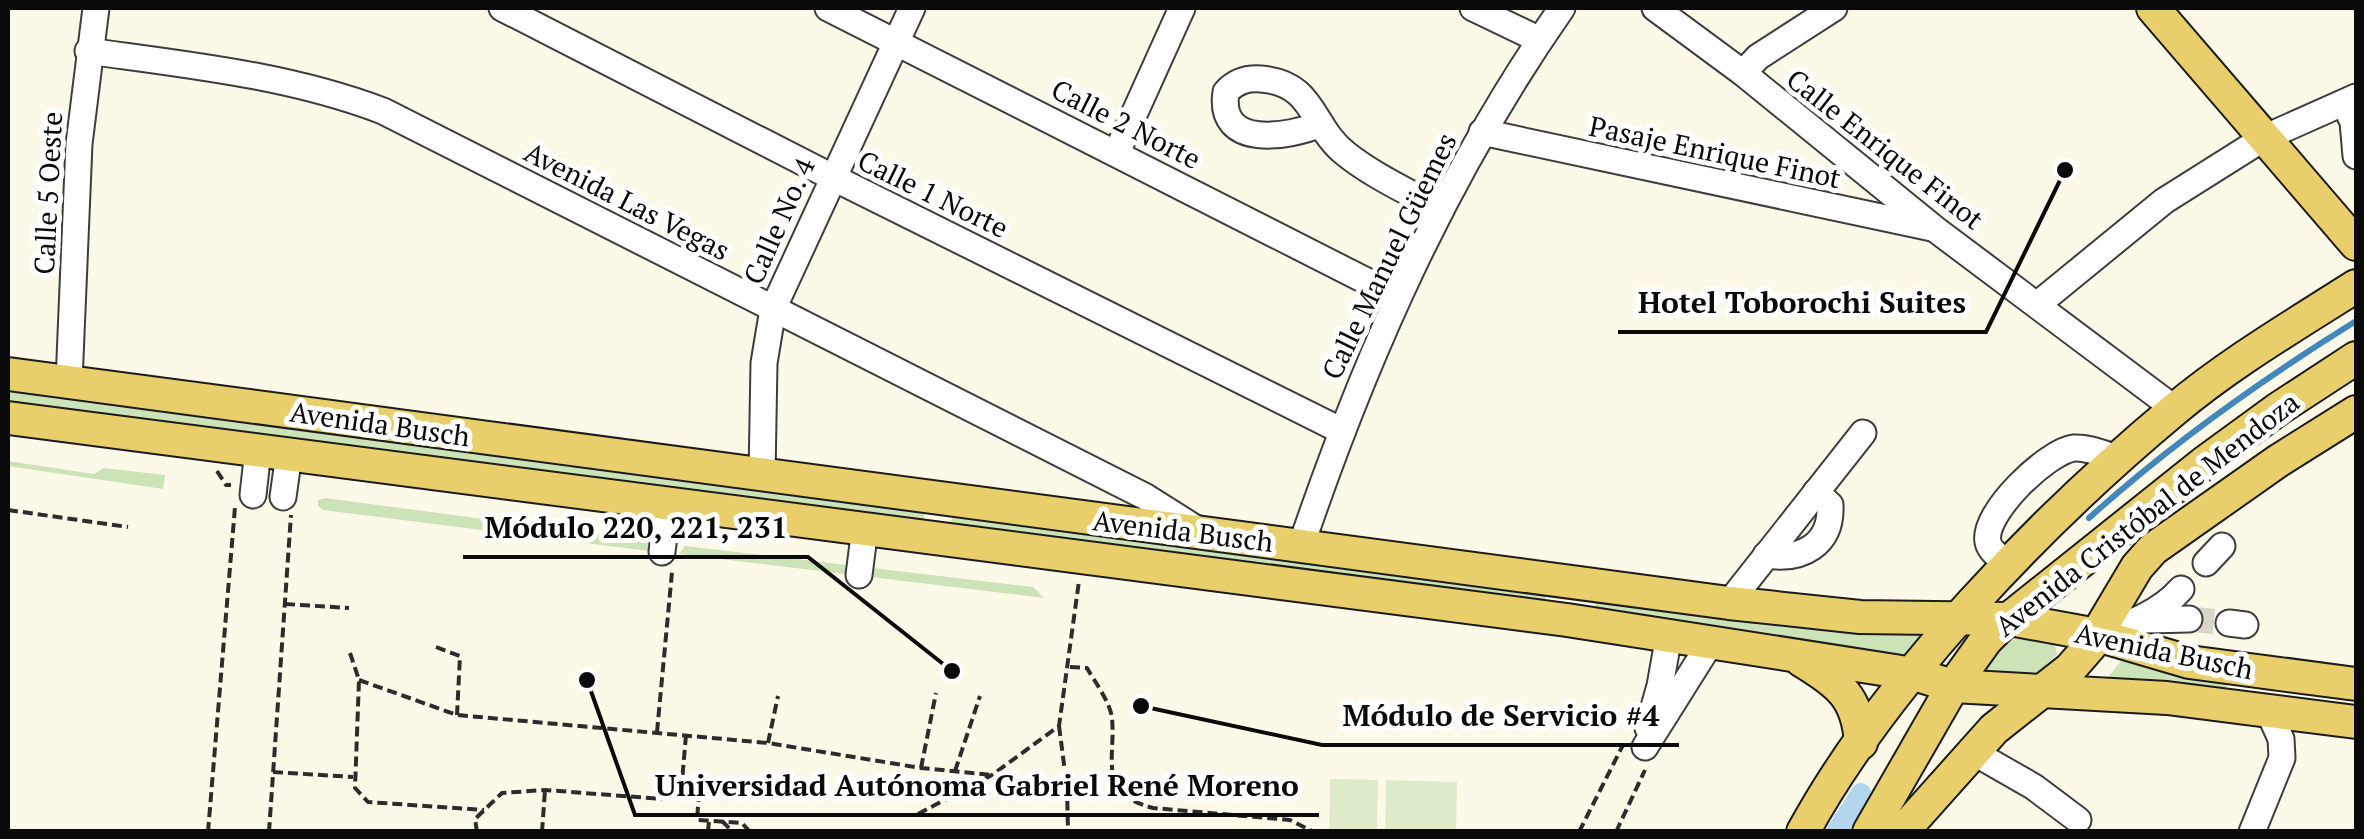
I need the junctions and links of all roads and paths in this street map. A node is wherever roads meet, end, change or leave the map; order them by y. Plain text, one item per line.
1 (96, 8) edge
2 (502, 8) edge
3 (828, 8) edge
4 (912, 8) edge
5 (1182, 8) edge
6 (1473, 8) edge
7 (1562, 8) edge
8 (1655, 8) edge
9 (1834, 8) edge
10 (2153, 8) edge
11 (1540, 40) junction
12 (895, 43) junction
13 (88, 50) junction
14 (1743, 74) junction
15 (2350, 100) edge
16 (1320, 124) dead end
17 (1482, 132) junction
18 (2264, 138) junction
19 (1117, 152) junction
20 (2356, 156) edge
21 (832, 177) junction
22 (1441, 210) junction
23 (1935, 229) junction
24 (2355, 245) edge
25 (2356, 286) edge
26 (1396, 296) junction
27 (2038, 304) junction
28 (773, 309) junction
29 (2356, 358) edge
30 (8, 374) edge
31 (69, 382) junction
32 (2356, 383) edge
33 (2175, 409) junction
34 (2356, 412) edge
35 (8, 418) edge
36 (1340, 430) junction
37 (1863, 433) dead end
38 (274, 452) junction
39 (2120, 459) junction
40 (208, 465) dead end
41 (762, 475) junction
42 (1113, 481) junction
43 (248, 492) junction
44 (944, 500) junction
45 (668, 503) junction
46 (287, 506) joint
47 (8, 510) edge
48 (1103, 521) junction
49 (128, 528) dead end
50 (865, 528) junction
51 (1202, 533) junction
52 (2171, 536) junction
53 (939, 539) junction
54 (1301, 546) junction
55 (667, 562) joint
56 (2009, 564) junction
57 (858, 576) dead end
58 (2182, 589) tunnel mouth
59 (1684, 596) junction
60 (1076, 602) dead end
61 (1728, 602) junction
62 (285, 604) junction
63 (349, 608) dead end
64 (1963, 616) junction
65 (2010, 619) junction
66 (2189, 619) tunnel mouth
67 (1567, 620) junction
68 (2137, 621) junction
69 (2097, 634) junction
70 (1670, 635) junction
71 (1711, 642) junction
72 (436, 647) dead end
73 (350, 652) dead end
74 (1793, 656) junction
75 (1070, 667) junction
76 (2258, 672) junction
77 (1914, 674) junction
78 (360, 680) junction
79 (2356, 684) edge
80 (1953, 686) junction
81 (936, 693) dead end
82 (2038, 693) junction
83 (778, 696) dead end
84 (980, 696) dead end
85 (2121, 696) junction
86 (2262, 710) junction
87 (458, 715) junction
88 (2356, 722) edge
89 (1059, 726) junction
90 (657, 732) junction
91 (686, 734) junction
92 (1624, 742) dead end
93 (768, 743) junction
94 (1861, 743) junction
95 (1980, 744) junction
96 (921, 768) junction
97 (955, 771) junction
98 (273, 772) junction
99 (992, 775) junction
100 (355, 777) junction
101 (1138, 780) dead end
102 (1948, 782) junction
103 (545, 790) junction
104 (681, 793) junction
105 (1124, 795) junction
106 (484, 810) junction
107 (918, 814) dead end
108 (2078, 820) dead end
109 (709, 821) junction
110 (722, 822) junction
111 (208, 832) edge
112 (269, 832) edge
113 (477, 832) edge
114 (542, 832) edge
115 (708, 832) edge
116 (732, 832) edge
117 (750, 832) edge
118 (1068, 832) edge
119 (1314, 832) edge
120 (1579, 832) edge
121 (1804, 832) edge
122 (1869, 832) edge
123 (1902, 832) edge
124 (1926, 832) edge
125 (2252, 832) edge

1 - 13 street, Calle 5 Oeste
2 - 21 street, Calle 1 Norte
3 - 12 street, Calle 2 Norte
4 - 12 street, Calle No. 4
5 - 19 street
6 - 11 street
7 - 11 street, Calle Manuel Güemes
8 - 14 street, Calle Enrique Finot
9 - 14 street
10 - 18 main road
11 - 17 street, Calle Manuel Güemes
12 - 19 street, Calle 2 Norte
12 - 21 street, Calle No. 4
13 - 28 street, Avenida Las Vegas
13 - 31 street, Calle 5 Oeste
14 - 23 street, Calle Enrique Finot
15 - 18 street
15 - 20 street
16 - 22 street
17 - 22 street, Calle Manuel Güemes
17 - 23 street, Pasaje Enrique Finot
18 - 24 main road
18 - 27 street
19 - 26 street, Calle 2 Norte
21 - 28 street, Calle No. 4
21 - 36 street, Calle 1 Norte
22 - 26 street, Calle Manuel Güemes
23 - 27 street, Calle Enrique Finot
25 - 33 main road, Avenida Cristóbal de Mendoza
26 - 36 street, Calle Manuel Güemes
27 - 33 street, Calle Enrique Finot
28 - 41 street, Calle No. 4
28 - 42 street, Avenida Las Vegas
29 - 65 main road, Avenida Cristóbal de Mendoza
30 - 31 main road, Avenida Busch
31 - 41 main road, Avenida Busch
32 - 52 main road, Avenida Cristóbal de Mendoza
33 - 39 main road, Avenida Cristóbal de Mendoza
34 - 52 main road, Avenida Cristóbal de Mendoza
35 - 38 main road, Avenida Busch
36 - 54 street, Calle Manuel Güemes
37 - 61 street
38 - 43 street
38 - 45 main road, Avenida Busch
38 - 46 street
39 - 56 main road, Avenida Cristóbal de Mendoza
39 - 56 street
40 - 43 path
41 - 44 main road, Avenida Busch
42 - 48 street
42 - 51 street, Avenida Las Vegas
43 - 111 path
44 - 48 main road, Avenida Busch
44 - 53 main road
45 - 50 main road, Avenida Busch
45 - 55 street
46 - 62 path
47 - 49 path
48 - 51 main road, Avenida Busch
50 - 53 main road, Avenida Busch
50 - 57 street
51 - 54 main road, Avenida Busch
52 - 69 main road, Avenida Cristóbal de Mendoza
53 - 67 main road, Avenida Busch
54 - 59 main road, Avenida Busch
55 - 90 path
56 - 64 main road, Avenida Cristóbal de Mendoza
58 - 68 street
59 - 61 main road, Avenida Busch
59 - 67 main road
60 - 75 path
61 - 64 main road, Avenida Busch
62 - 63 path
62 - 98 path
64 - 65 main road, Avenida Busch
64 - 77 main road, Avenida Cristóbal de Mendoza
65 - 69 main road, Avenida Busch
65 - 80 main road, Avenida Cristóbal de Mendoza
66 - 68 street
67 - 70 main road, Avenida Busch
68 - 69 street
69 - 76 main road, Avenida Busch
69 - 82 main road, Avenida Cristóbal de Mendoza
70 - 71 main road, Avenida Busch
70 - 71 street
71 - 74 main road, Avenida Busch
72 - 87 path
73 - 78 path
74 - 77 main road, Avenida Busch
74 - 94 main road
75 - 89 path
75 - 105 path
76 - 79 main road, Avenida Busch
76 - 86 main road
77 - 80 main road, Avenida Busch
77 - 94 main road, Avenida Cristóbal de Mendoza
78 - 87 path
78 - 100 path
80 - 82 main road, Avenida Busch
80 - 122 main road, Avenida Cristóbal de Mendoza
81 - 96 path
82 - 85 main road, Avenida Busch
82 - 95 main road, Avenida Cristóbal de Mendoza
83 - 93 path
84 - 97 path
85 - 86 main road, Avenida Busch
85 - 95 main road
86 - 88 main road, Avenida Busch
86 - 125 street
87 - 90 path
89 - 99 path
89 - 118 path
90 - 91 path
91 - 93 path
91 - 104 path
92 - 120 path
93 - 96 path
94 - 121 main road, Avenida Cristóbal de Mendoza
95 - 102 main road
95 - 108 street
96 - 97 path
97 - 99 path
98 - 100 path
98 - 112 path
99 - 107 path
100 - 106 path
101 - 105 path
102 - 123 main road
102 - 124 main road
103 - 104 path
103 - 106 path
103 - 114 path
104 - 109 path
105 - 119 path
106 - 113 path
109 - 110 path
109 - 115 path
110 - 116 path
110 - 117 path

